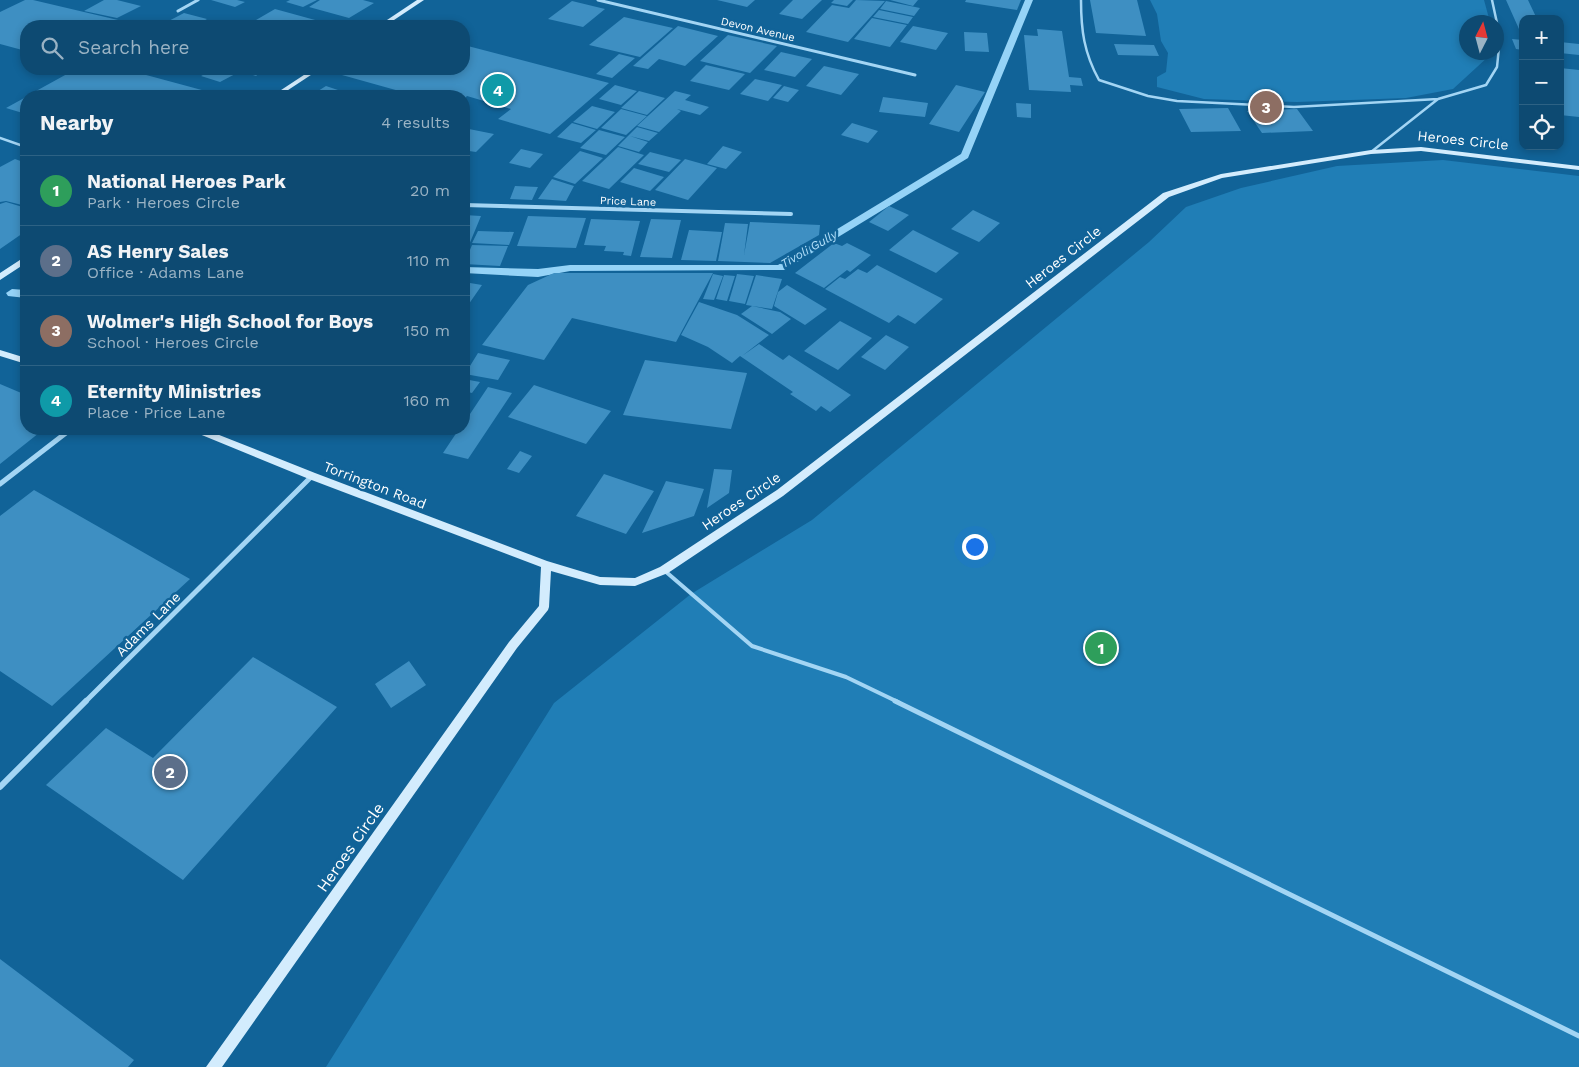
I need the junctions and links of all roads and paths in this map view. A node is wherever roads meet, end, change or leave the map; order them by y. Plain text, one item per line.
1 (198, 0) edge
2 (420, 0) edge
3 (598, 0) edge
4 (1081, 0) edge
5 (1492, 0) edge
6 (178, 11) dead end
7 (390, 20) edge
8 (308, 75) edge
9 (915, 75) dead end
10 (284, 90) edge
11 (1438, 99) junction
12 (0, 138) edge
13 (20, 145) edge
14 (1371, 152) junction
15 (1579, 168) edge
16 (470, 205) edge
17 (791, 214) dead end
18 (20, 264) edge
19 (0, 277) edge
20 (0, 353) edge
21 (20, 359) edge
22 (63, 435) edge
23 (210, 435) edge
24 (312, 476) junction
25 (0, 484) edge
26 (546, 565) junction
27 (664, 570) junction
28 (635, 582) joint
29 (0, 787) edge
30 (1579, 1036) edge
31 (213, 1067) edge

1 - 6 street
2 - 7 main road
3 - 9 street, Devon Avenue
4 - 11 lane
5 - 11 lane
8 - 10 main road
11 - 14 lane
12 - 13 lane
14 - 15 main road, Heroes Circle
14 - 27 main road, Heroes Circle
16 - 17 street, Price Lane
18 - 19 main road
20 - 21 main road
22 - 25 street
23 - 24 main road, Torrington Road
24 - 26 main road, Torrington Road
24 - 29 street, Adams Lane
26 - 28 main road, Torrington Road
26 - 31 main road, Heroes Circle
27 - 28 main road, Heroes Circle
27 - 30 lane

